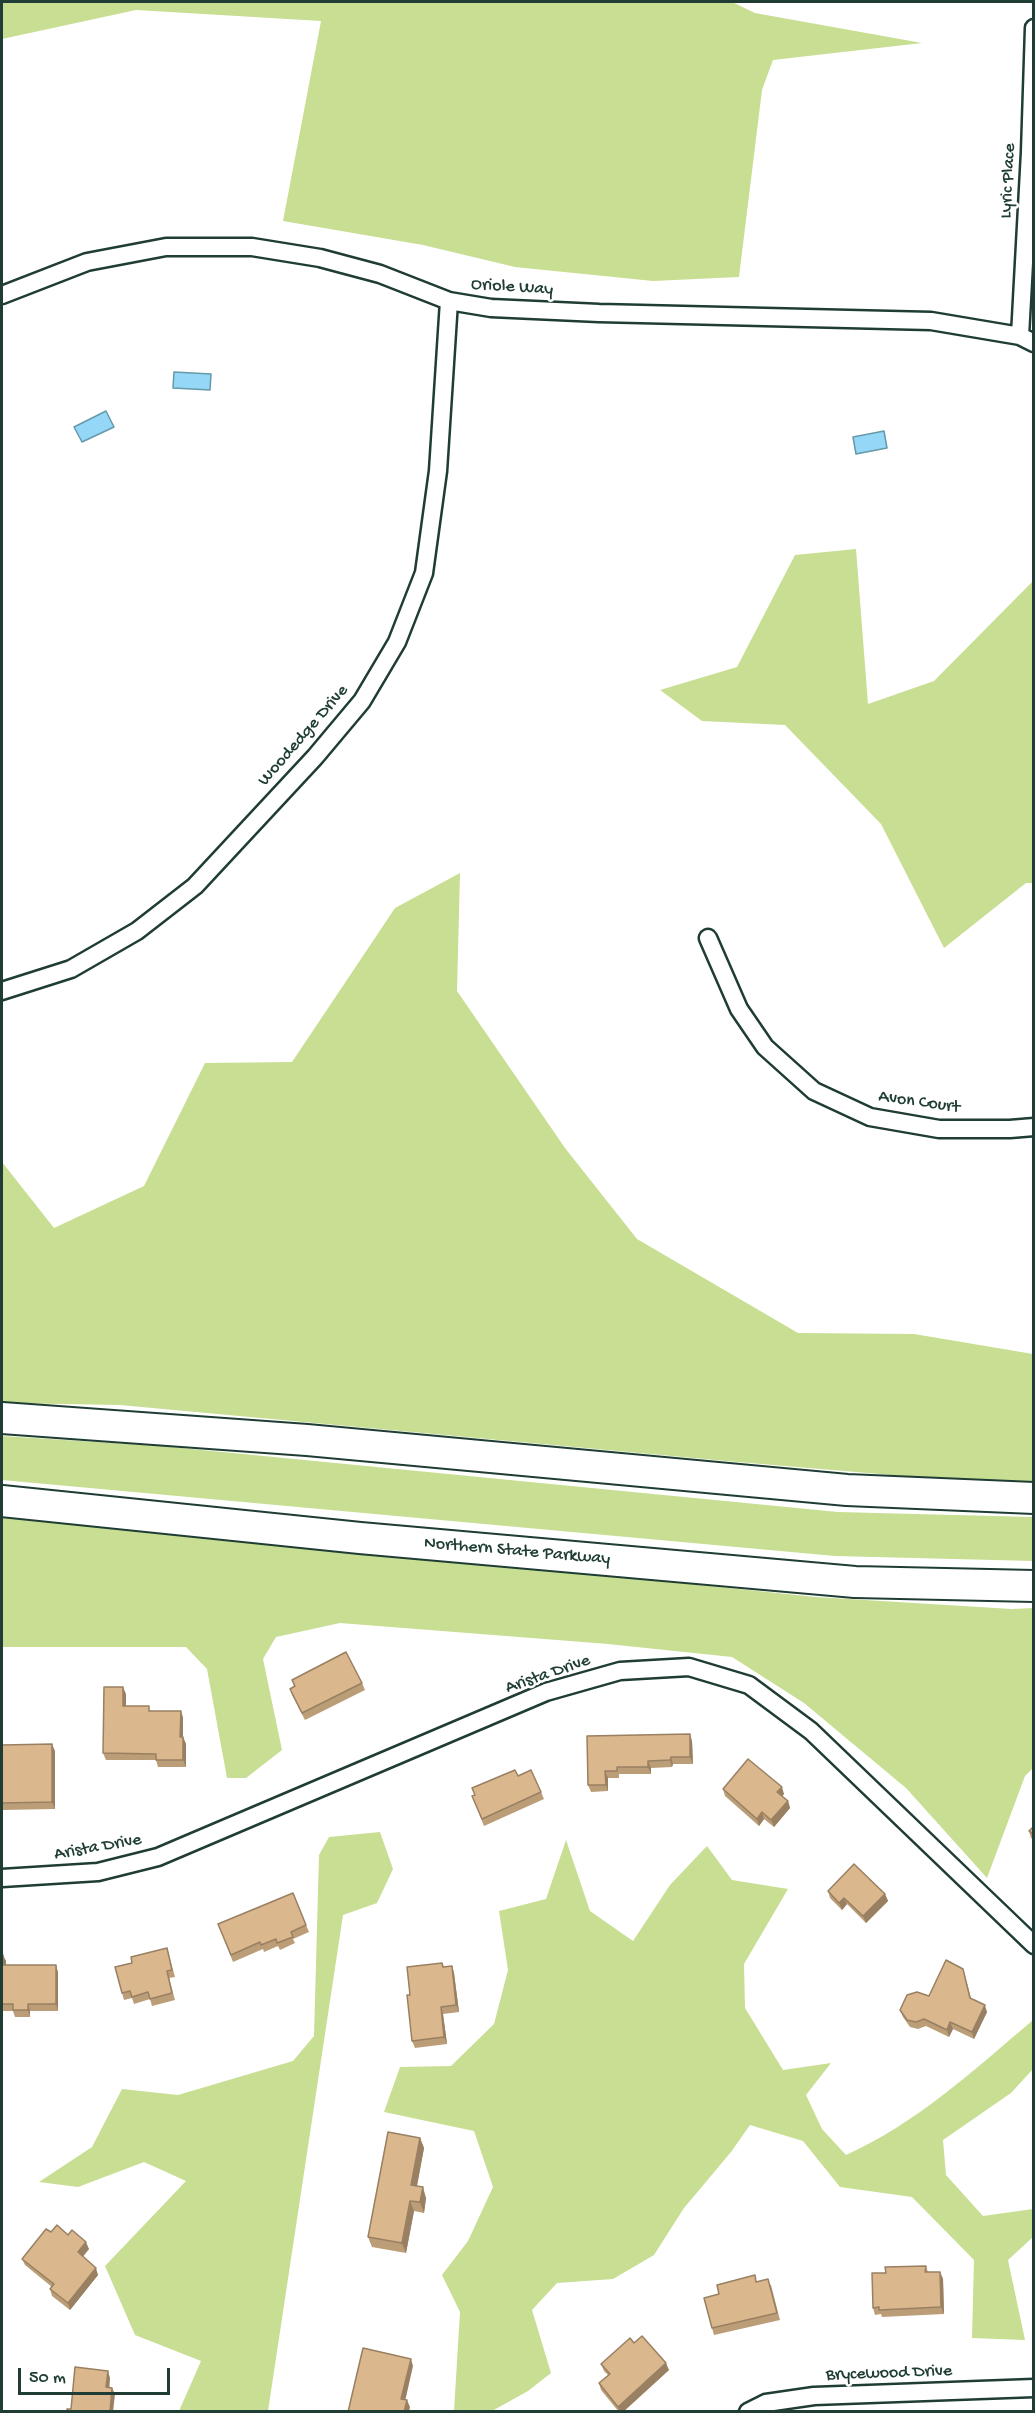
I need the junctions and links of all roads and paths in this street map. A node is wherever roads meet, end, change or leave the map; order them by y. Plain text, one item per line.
1 (1034, 28) edge
2 (2, 295) edge
3 (449, 301) junction
4 (1027, 340) edge
5 (708, 938) dead end
6 (2, 991) edge
7 (1034, 1127) edge
8 (2, 1418) edge
9 (1034, 1498) edge
10 (2, 1501) edge
11 (1034, 1586) edge
12 (2, 1878) edge
13 (1034, 1945) edge
14 (1034, 2388) edge
15 (748, 2412) edge

1 - 4 street, Lyric Place
2 - 3 street, Oriole Way
3 - 4 street, Oriole Way
3 - 6 street, Woodedge Drive
5 - 7 street, Avon Court
8 - 9 highway
10 - 11 highway, Northern State Parkway
12 - 13 street, Arista Drive
14 - 15 street, Brycewood Drive

